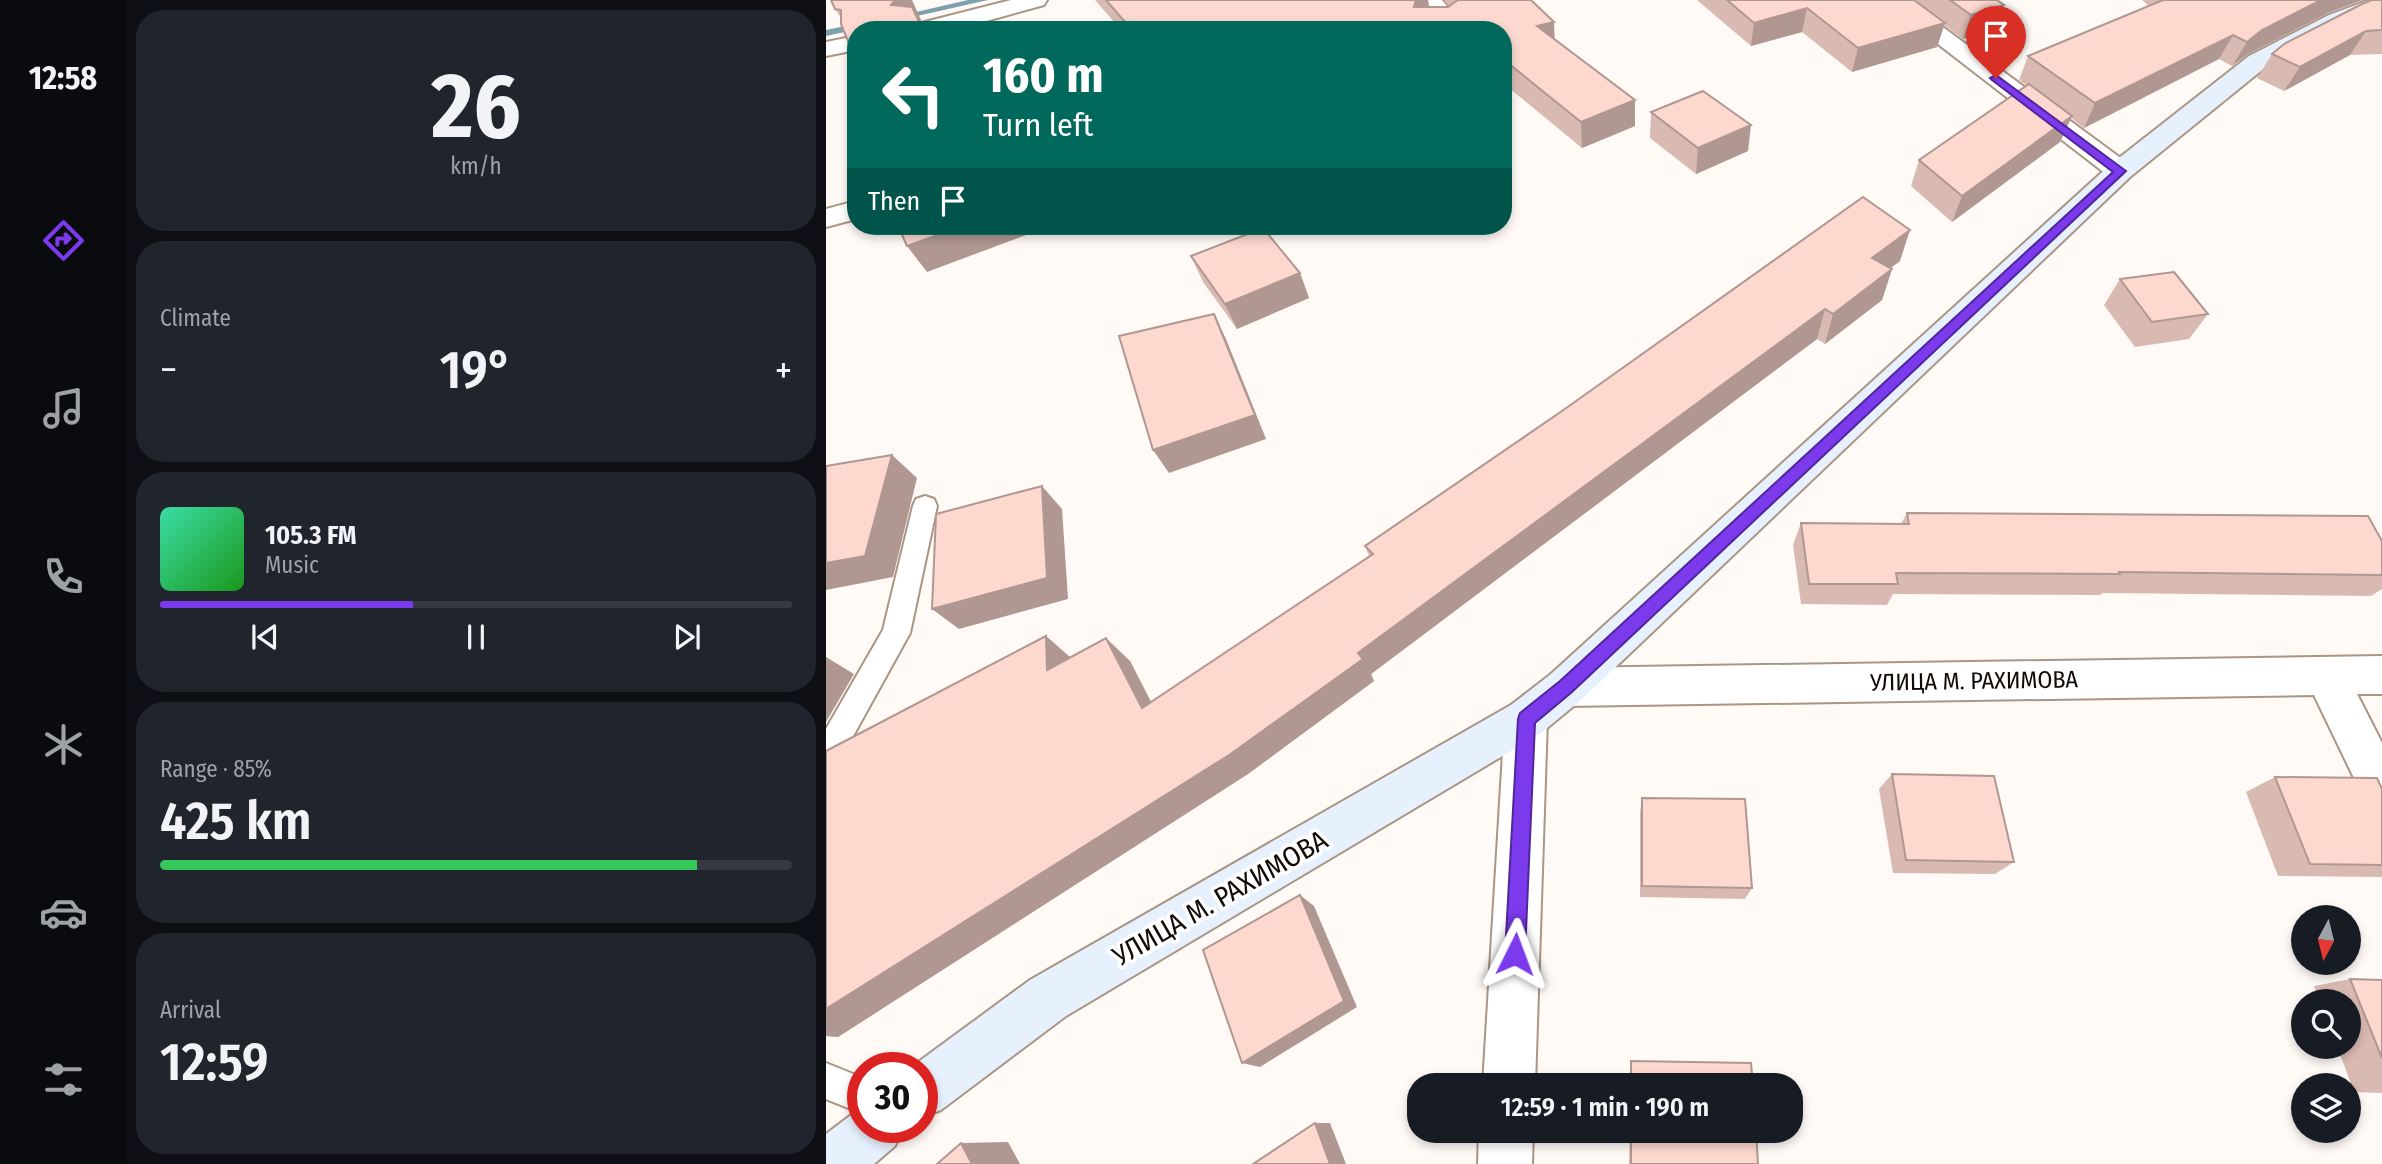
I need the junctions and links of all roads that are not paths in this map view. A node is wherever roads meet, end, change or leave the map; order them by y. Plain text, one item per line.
1 (1036, 0) edge
2 (1430, 0) edge
3 (1892, 0) edge
4 (2382, 3) edge
5 (963, 21) edge
6 (1438, 21) edge
7 (847, 45) edge
8 (826, 49) edge
9 (2120, 171) junction
10 (847, 212) edge
11 (826, 218) edge
12 (926, 506) dead end
13 (2382, 675) edge
14 (2326, 676) junction
15 (1566, 687) junction
16 (1527, 719) junction
17 (826, 757) edge
18 (2382, 788) edge
19 (1510, 1073) edge
20 (938, 1079) edge
21 (826, 1081) edge
22 (847, 1090) edge
23 (857, 1143) edge
24 (1506, 1143) edge
25 (832, 1164) edge
26 (1505, 1164) edge

1 - 5 street
2 - 6 street
3 - 9 street
4 - 9 street, УЛИЦА М. РАХИМОВА
7 - 8 street
9 - 15 street, УЛИЦА М. РАХИМОВА
10 - 11 street
12 - 17 lane
13 - 14 street, УЛИЦА М. РАХИМОВА
14 - 15 street, УЛИЦА М. РАХИМОВА
14 - 18 street
15 - 16 street, УЛИЦА М. РАХИМОВА
16 - 19 street
16 - 20 street, УЛИЦА М. РАХИМОВА
21 - 22 lane
23 - 25 street
24 - 26 street

